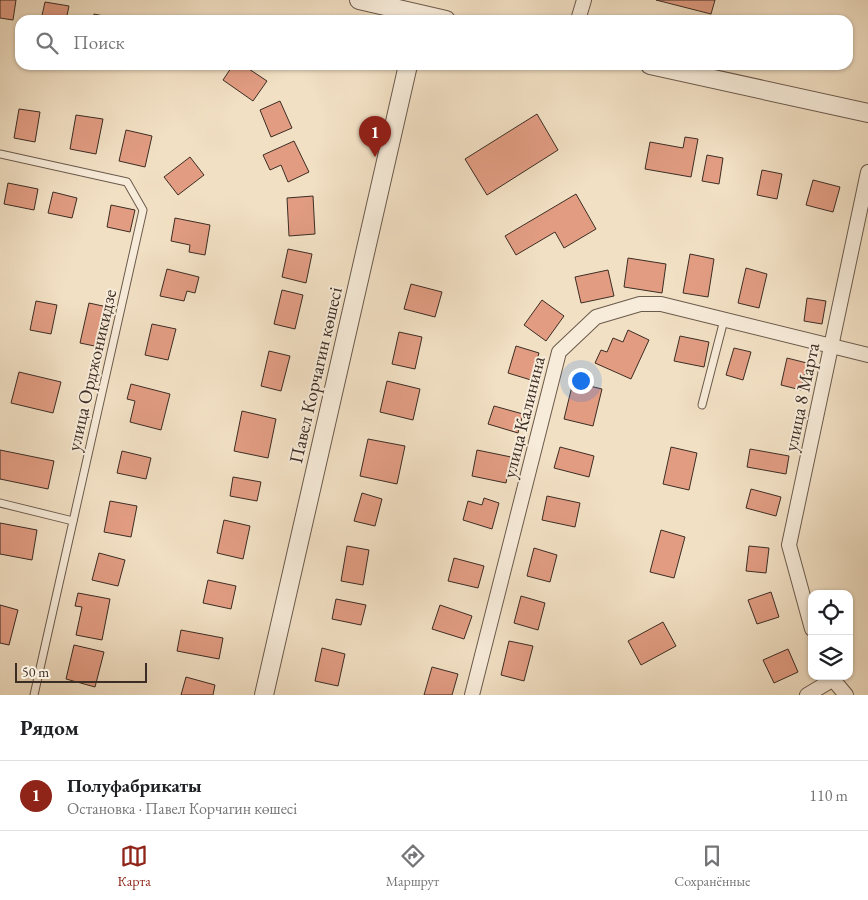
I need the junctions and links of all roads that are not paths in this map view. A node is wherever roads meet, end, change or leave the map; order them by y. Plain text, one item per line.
1 (358, 0) edge
2 (584, 0) edge
3 (420, 11) edge
4 (580, 15) edge
5 (407, 70) edge
6 (672, 70) edge
7 (868, 114) edge
8 (0, 154) edge
9 (868, 172) edge
10 (724, 320) junction
11 (831, 346) junction
12 (868, 355) edge
13 (702, 405) dead end
14 (0, 503) edge
15 (73, 521) junction
16 (808, 614) edge
17 (828, 680) edge
18 (833, 680) edge
19 (34, 695) edge
20 (264, 695) edge
21 (472, 695) edge
22 (807, 695) edge
23 (846, 695) edge

1 - 3 street
2 - 4 street
5 - 20 street, Павел Корчагин көшесі
6 - 7 street
8 - 15 lane, улица Орджоникидзе
9 - 11 street, улица 8 Марта
10 - 11 street, улица Калинина
10 - 13 lane
10 - 21 street, улица Калинина
11 - 12 street, улица Калинина
11 - 16 street, улица 8 Марта
14 - 15 lane
15 - 19 lane, улица Орджоникидзе
17 - 22 street
18 - 23 street

